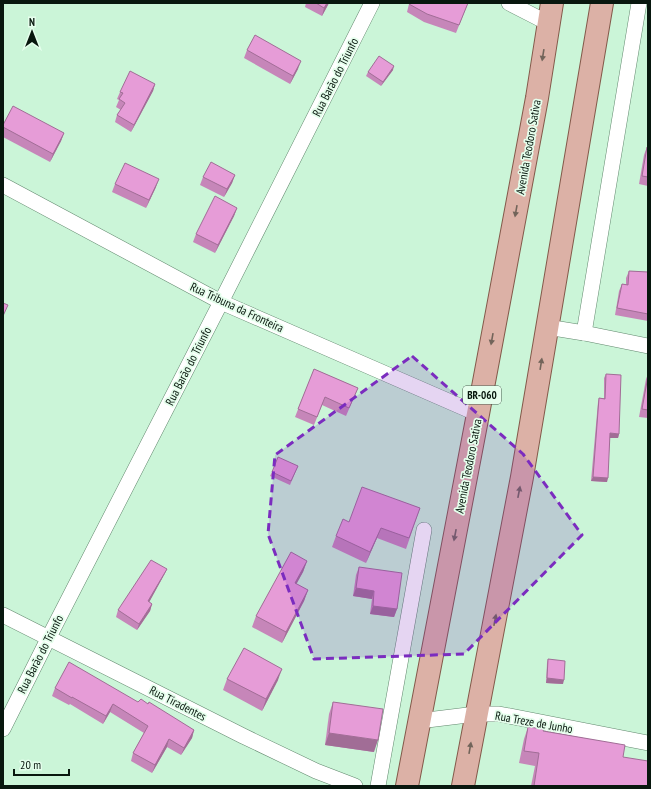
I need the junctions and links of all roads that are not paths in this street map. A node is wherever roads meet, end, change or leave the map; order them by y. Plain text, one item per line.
1 (372, 3) edge
2 (509, 3) edge
3 (602, 3) edge
4 (639, 3) edge
5 (550, 13) edge
6 (3, 185) edge
7 (221, 302) junction
8 (547, 327) junction
9 (584, 333) junction
10 (648, 346) edge
11 (478, 414) junction
12 (424, 530) dead end
13 (3, 615) edge
14 (48, 637) junction
15 (476, 714) junction
16 (419, 720) junction
17 (3, 728) edge
18 (648, 743) edge
19 (355, 786) edge
20 (378, 786) edge
21 (406, 786) edge
22 (463, 786) edge

1 - 7 street, Rua Barão do Triunfo
2 - 5 street
3 - 8 main road
4 - 9 street
5 -> 11 main road, Avenida Teodoro Sativa / BR-060
6 - 7 street, Rua Tribuna da Fronteira
7 - 11 street, Rua Tribuna da Fronteira
7 - 14 street, Rua Barão do Triunfo
8 - 9 street
15 -> 8 main road
9 - 10 street
11 -> 16 main road, Avenida Teodoro Sativa / BR-060
12 - 20 street
13 - 14 street, Rua Tiradentes
14 - 17 street, Rua Barão do Triunfo
14 - 19 street, Rua Tiradentes
15 - 16 street, Rua Treze de Junho
15 - 18 street, Rua Treze de Junho
22 -> 15 main road
16 - 21 main road, Avenida Teodoro Sativa / BR-060

